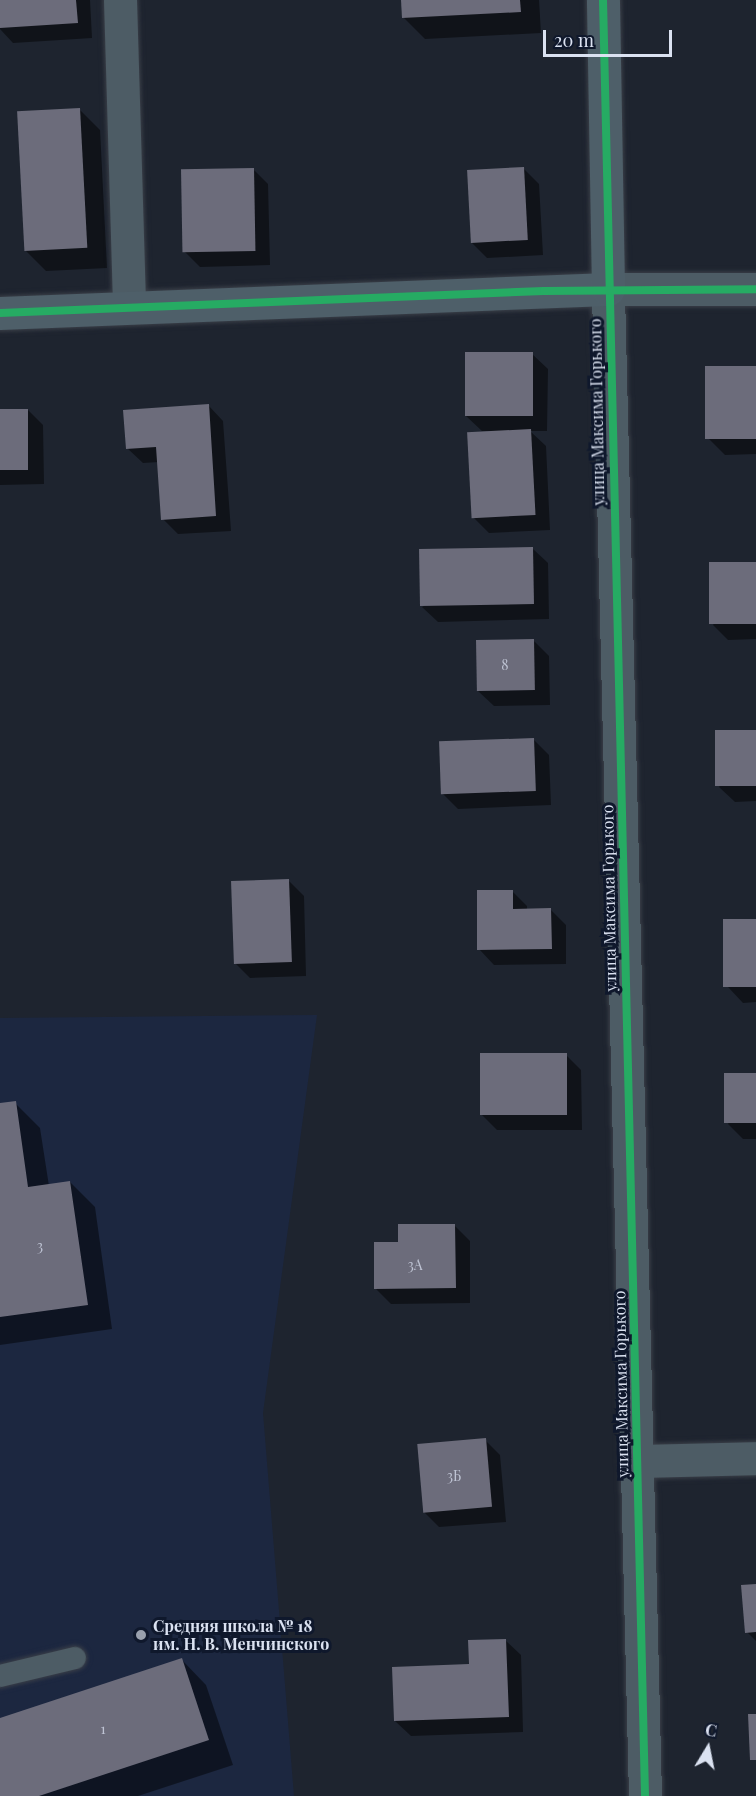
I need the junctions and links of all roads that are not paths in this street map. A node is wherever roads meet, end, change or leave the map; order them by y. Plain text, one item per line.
1 (120, 0) edge
2 (603, 0) edge
3 (608, 289) junction
4 (756, 289) edge
5 (129, 307) junction
6 (0, 313) edge
7 (756, 1458) edge
8 (636, 1461) junction
9 (75, 1658) dead end
10 (0, 1676) edge
11 (645, 1796) edge

1 - 5 street
2 - 3 street, улица Максима Горького
3 - 4 street
3 - 5 street
3 - 8 street, улица Максима Горького
5 - 6 street
7 - 8 street
8 - 11 street, улица Максима Горького
9 - 10 lane

